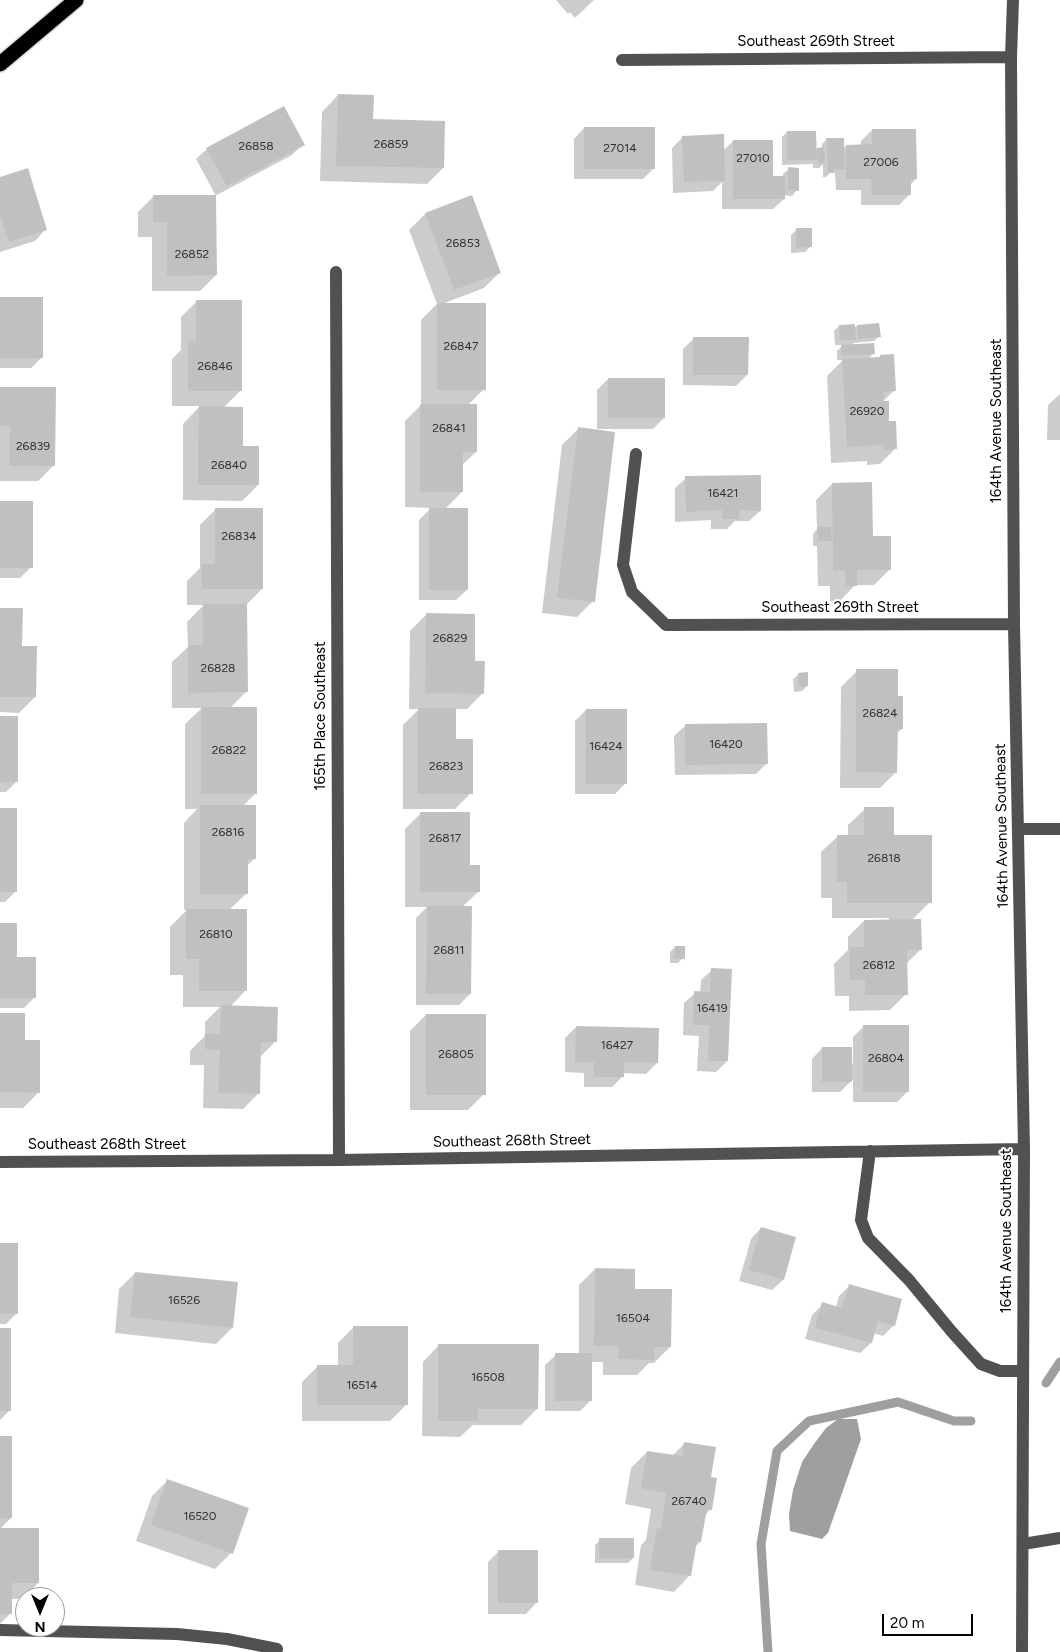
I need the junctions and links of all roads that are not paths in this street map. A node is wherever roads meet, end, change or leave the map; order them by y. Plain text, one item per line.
1 (76, 0) edge
2 (1013, 0) edge
3 (1011, 57) junction
4 (622, 60) dead end
5 (0, 64) edge
6 (336, 272) dead end
7 (636, 454) dead end
8 (1014, 624) junction
9 (1018, 829) junction
10 (1060, 829) edge
11 (1024, 1149) junction
12 (870, 1151) junction
13 (339, 1160) junction
14 (0, 1162) edge
15 (1023, 1372) junction
16 (1060, 1538) edge
17 (1023, 1544) junction
18 (0, 1630) edge
19 (277, 1649) dead end
20 (1022, 1652) edge

1 - 5 highway
2 - 3 street, 164th Avenue Southeast
3 - 4 street, Southeast 269th Street
3 - 8 street, 164th Avenue Southeast
6 - 13 street, 165th Place Southeast
7 - 8 street, Southeast 269th Street
8 - 9 street, 164th Avenue Southeast
9 - 10 street
9 - 11 street, 164th Avenue Southeast
11 - 12 street, Southeast 268th Street
11 - 15 street, 164th Avenue Southeast
12 - 13 street, Southeast 268th Street
12 - 15 street
13 - 14 street, Southeast 268th Street
15 - 17 street, 164th Avenue Southeast
16 - 17 street
17 - 20 street, 164th Avenue Southeast
18 - 19 street

